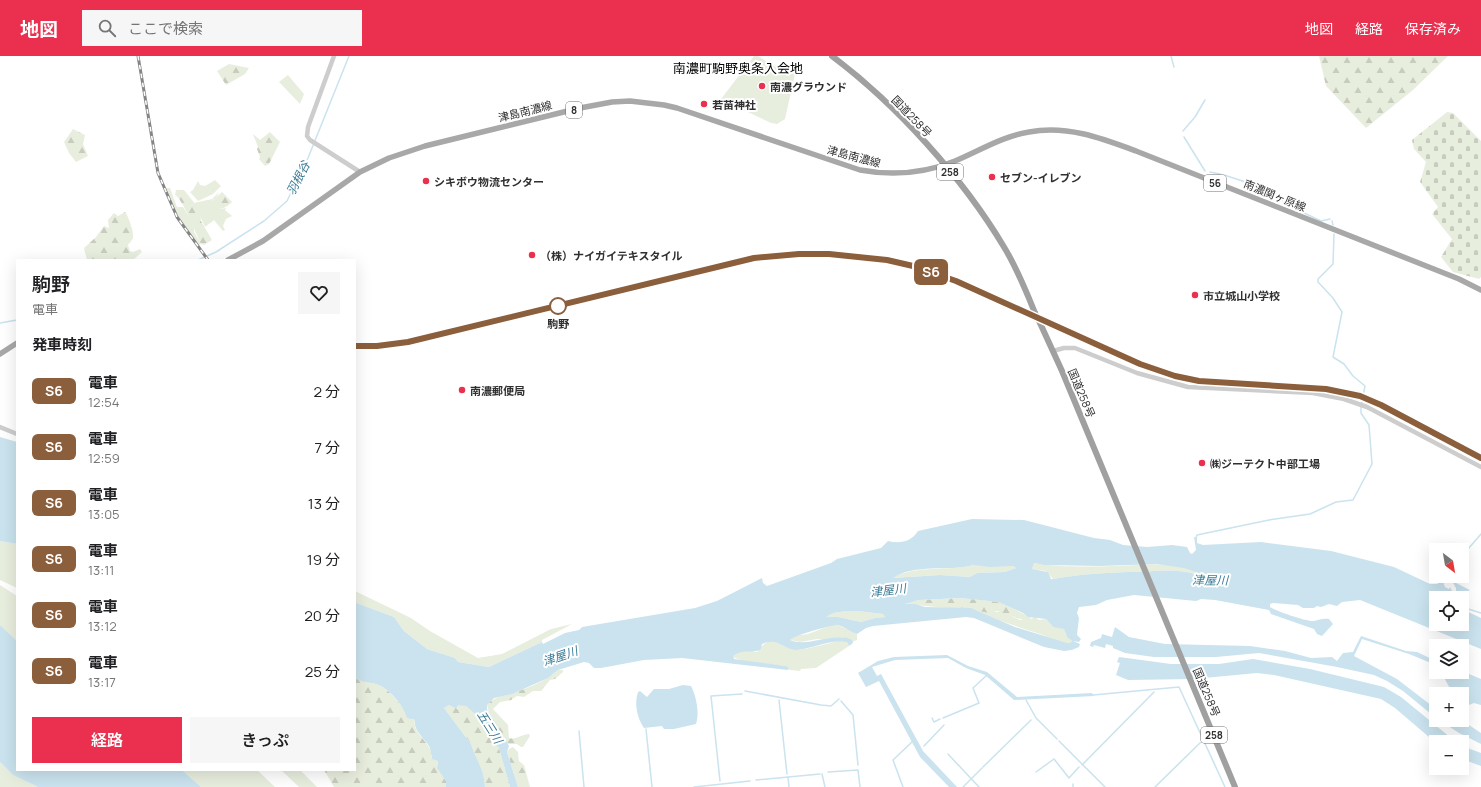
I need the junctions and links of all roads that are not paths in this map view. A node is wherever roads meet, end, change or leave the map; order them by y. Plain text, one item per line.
1 (334, 56) edge
2 (832, 56) edge
3 (944, 165) junction
4 (360, 172) junction
5 (230, 259) edge
6 (1481, 290) edge
7 (16, 344) edge
8 (1053, 351) junction
9 (0, 354) edge
10 (0, 427) edge
11 (16, 434) edge
12 (1481, 466) edge
13 (1235, 787) edge

1 - 4 street
2 - 3 highway, 国道258号 / 258
3 - 4 main road, 津島南濃線 / 8
3 - 6 main road, 南濃関ヶ原線 / 56
3 - 8 highway, 国道258号 / 258, bridge
4 - 5 main road, 津島南濃線 / 8
7 - 9 main road
8 - 12 street
8 - 13 highway, 国道258号 / 258
10 - 11 street

